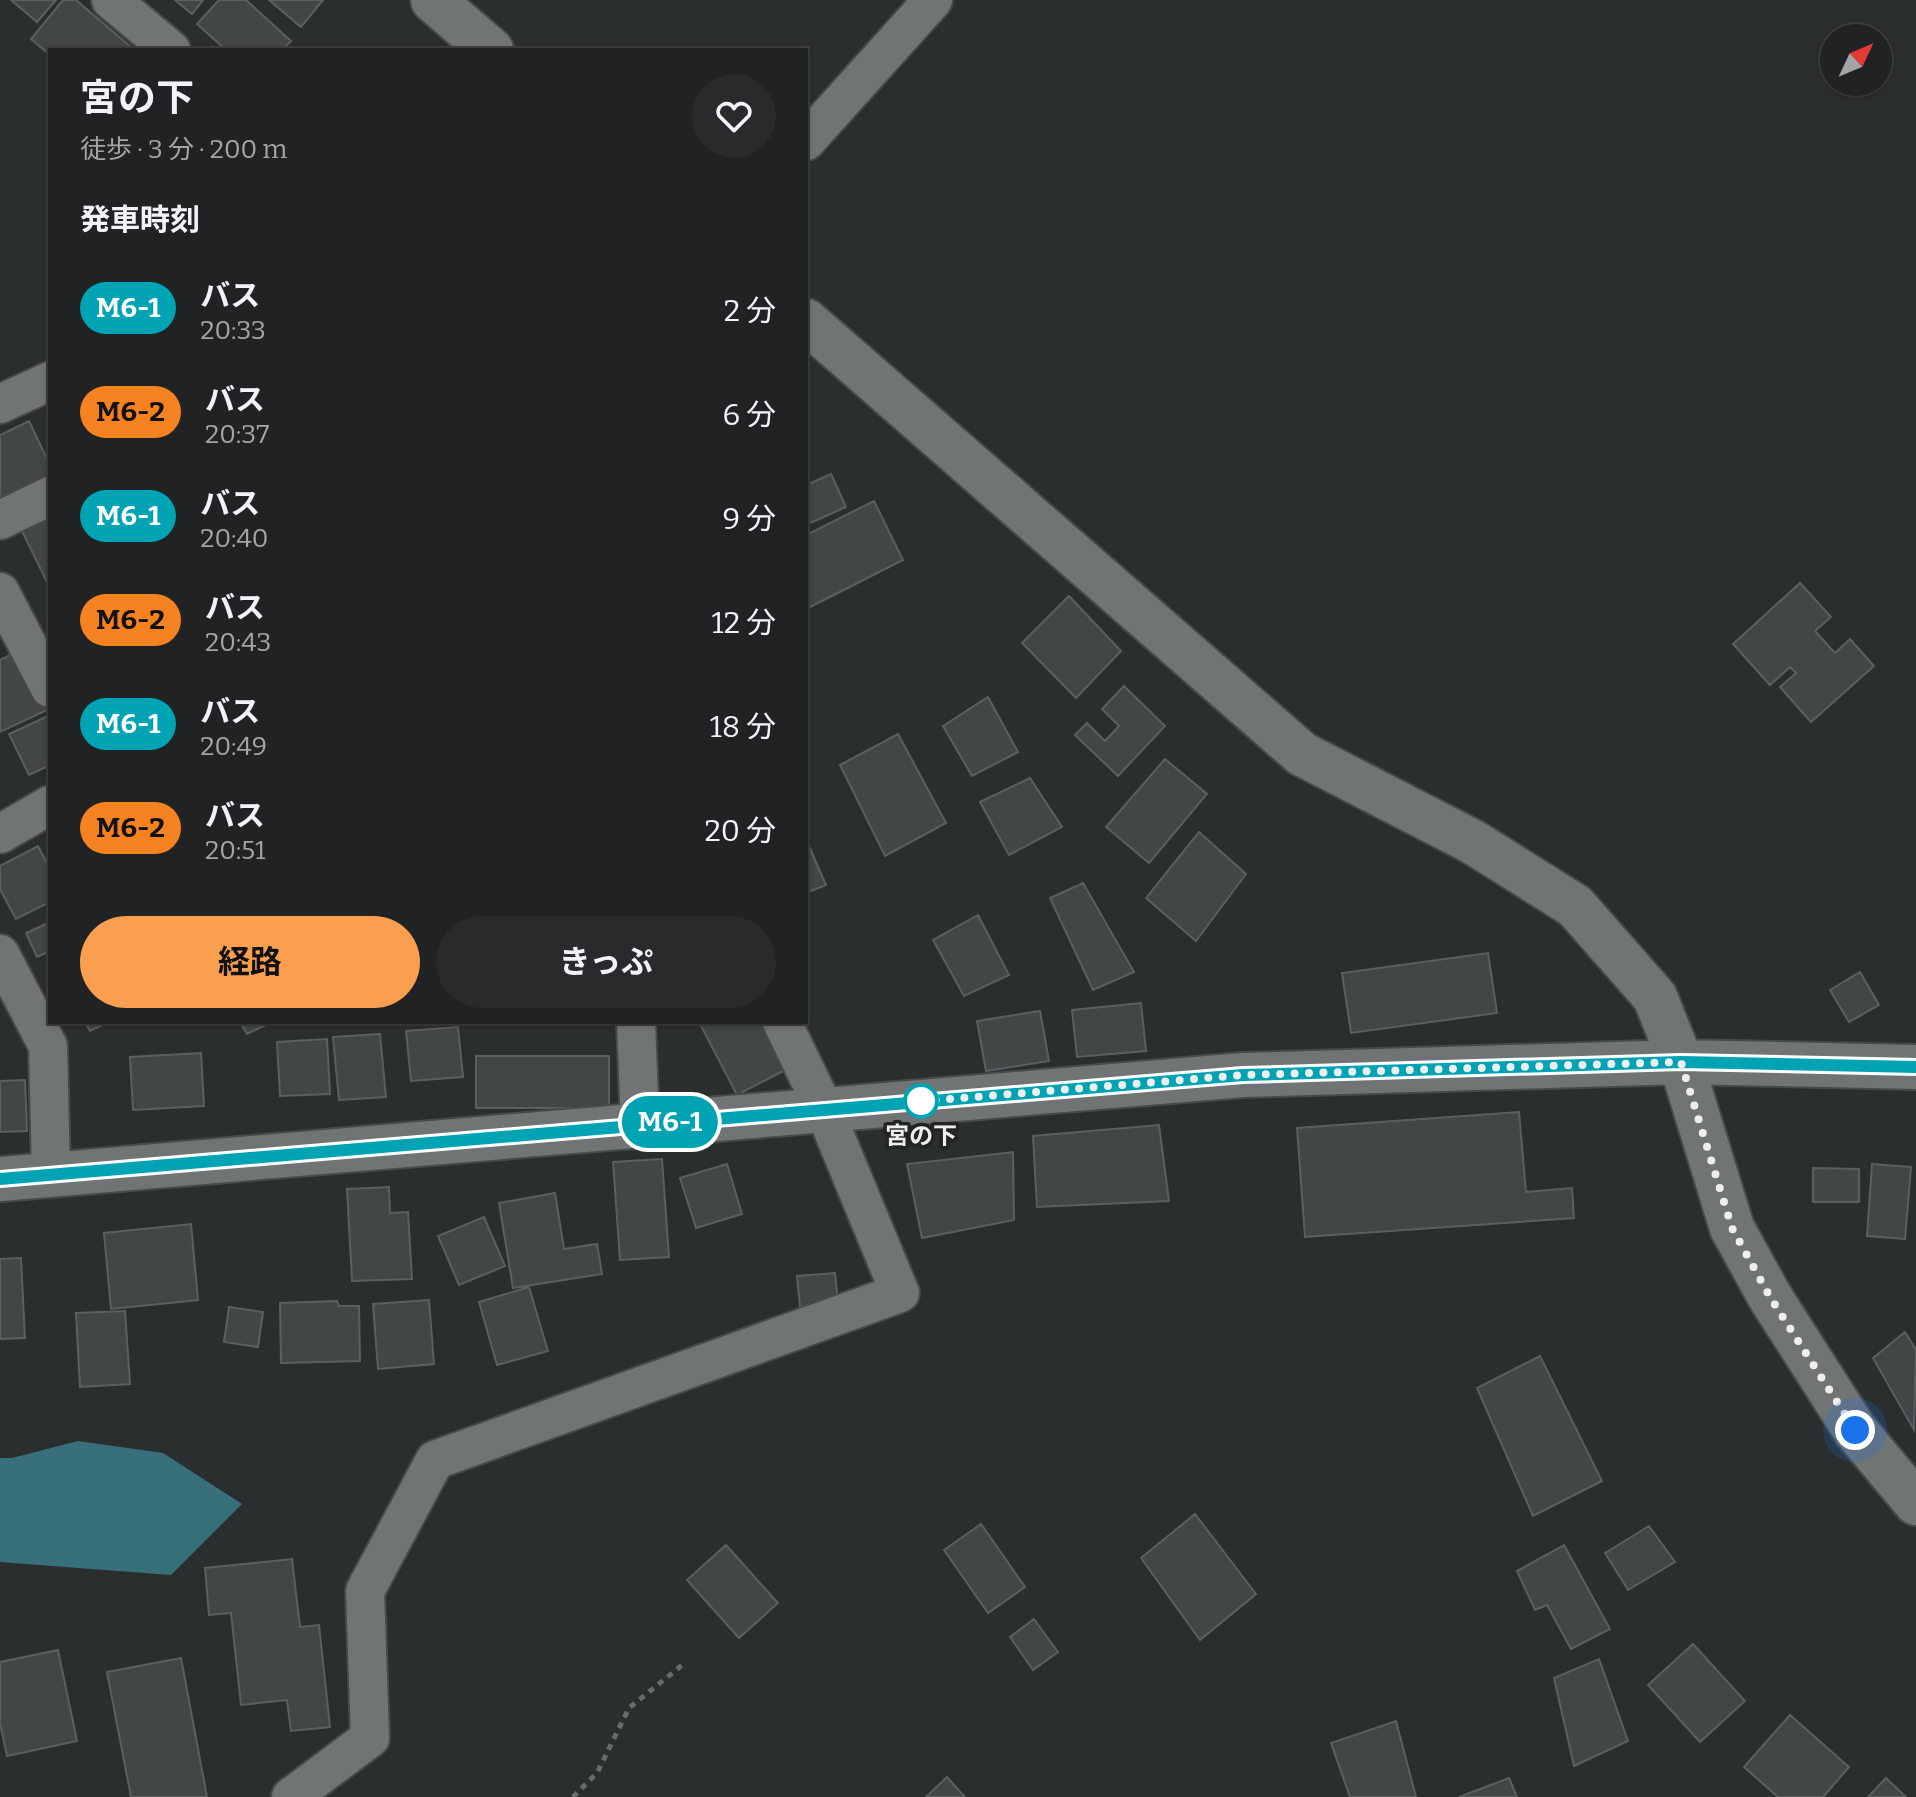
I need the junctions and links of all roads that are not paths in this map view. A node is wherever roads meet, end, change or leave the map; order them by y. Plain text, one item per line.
1 (111, 0) edge
2 (433, 0) edge
3 (933, 0) edge
4 (169, 48) edge
5 (489, 48) edge
6 (808, 139) edge
7 (808, 323) edge
8 (48, 382) edge
9 (0, 404) edge
10 (48, 497) edge
11 (0, 520) edge
12 (0, 592) edge
13 (48, 684) edge
14 (48, 806) edge
15 (4, 822) edge
16 (0, 954) edge
17 (636, 1024) edge
18 (783, 1024) edge
19 (1681, 1062) junction
20 (1916, 1067) edge
21 (824, 1109) junction
22 (640, 1125) junction
23 (51, 1175) junction
24 (0, 1179) edge
25 (1916, 1503) edge
26 (291, 1797) edge

1 - 4 street
2 - 5 street
3 - 6 street
7 - 19 street
8 - 9 street
10 - 11 street
12 - 13 street
14 - 15 street
16 - 23 street
17 - 22 street
18 - 21 street
19 - 20 street
19 - 21 street
19 - 25 street
21 - 22 street
21 - 26 street
22 - 23 street
23 - 24 street

